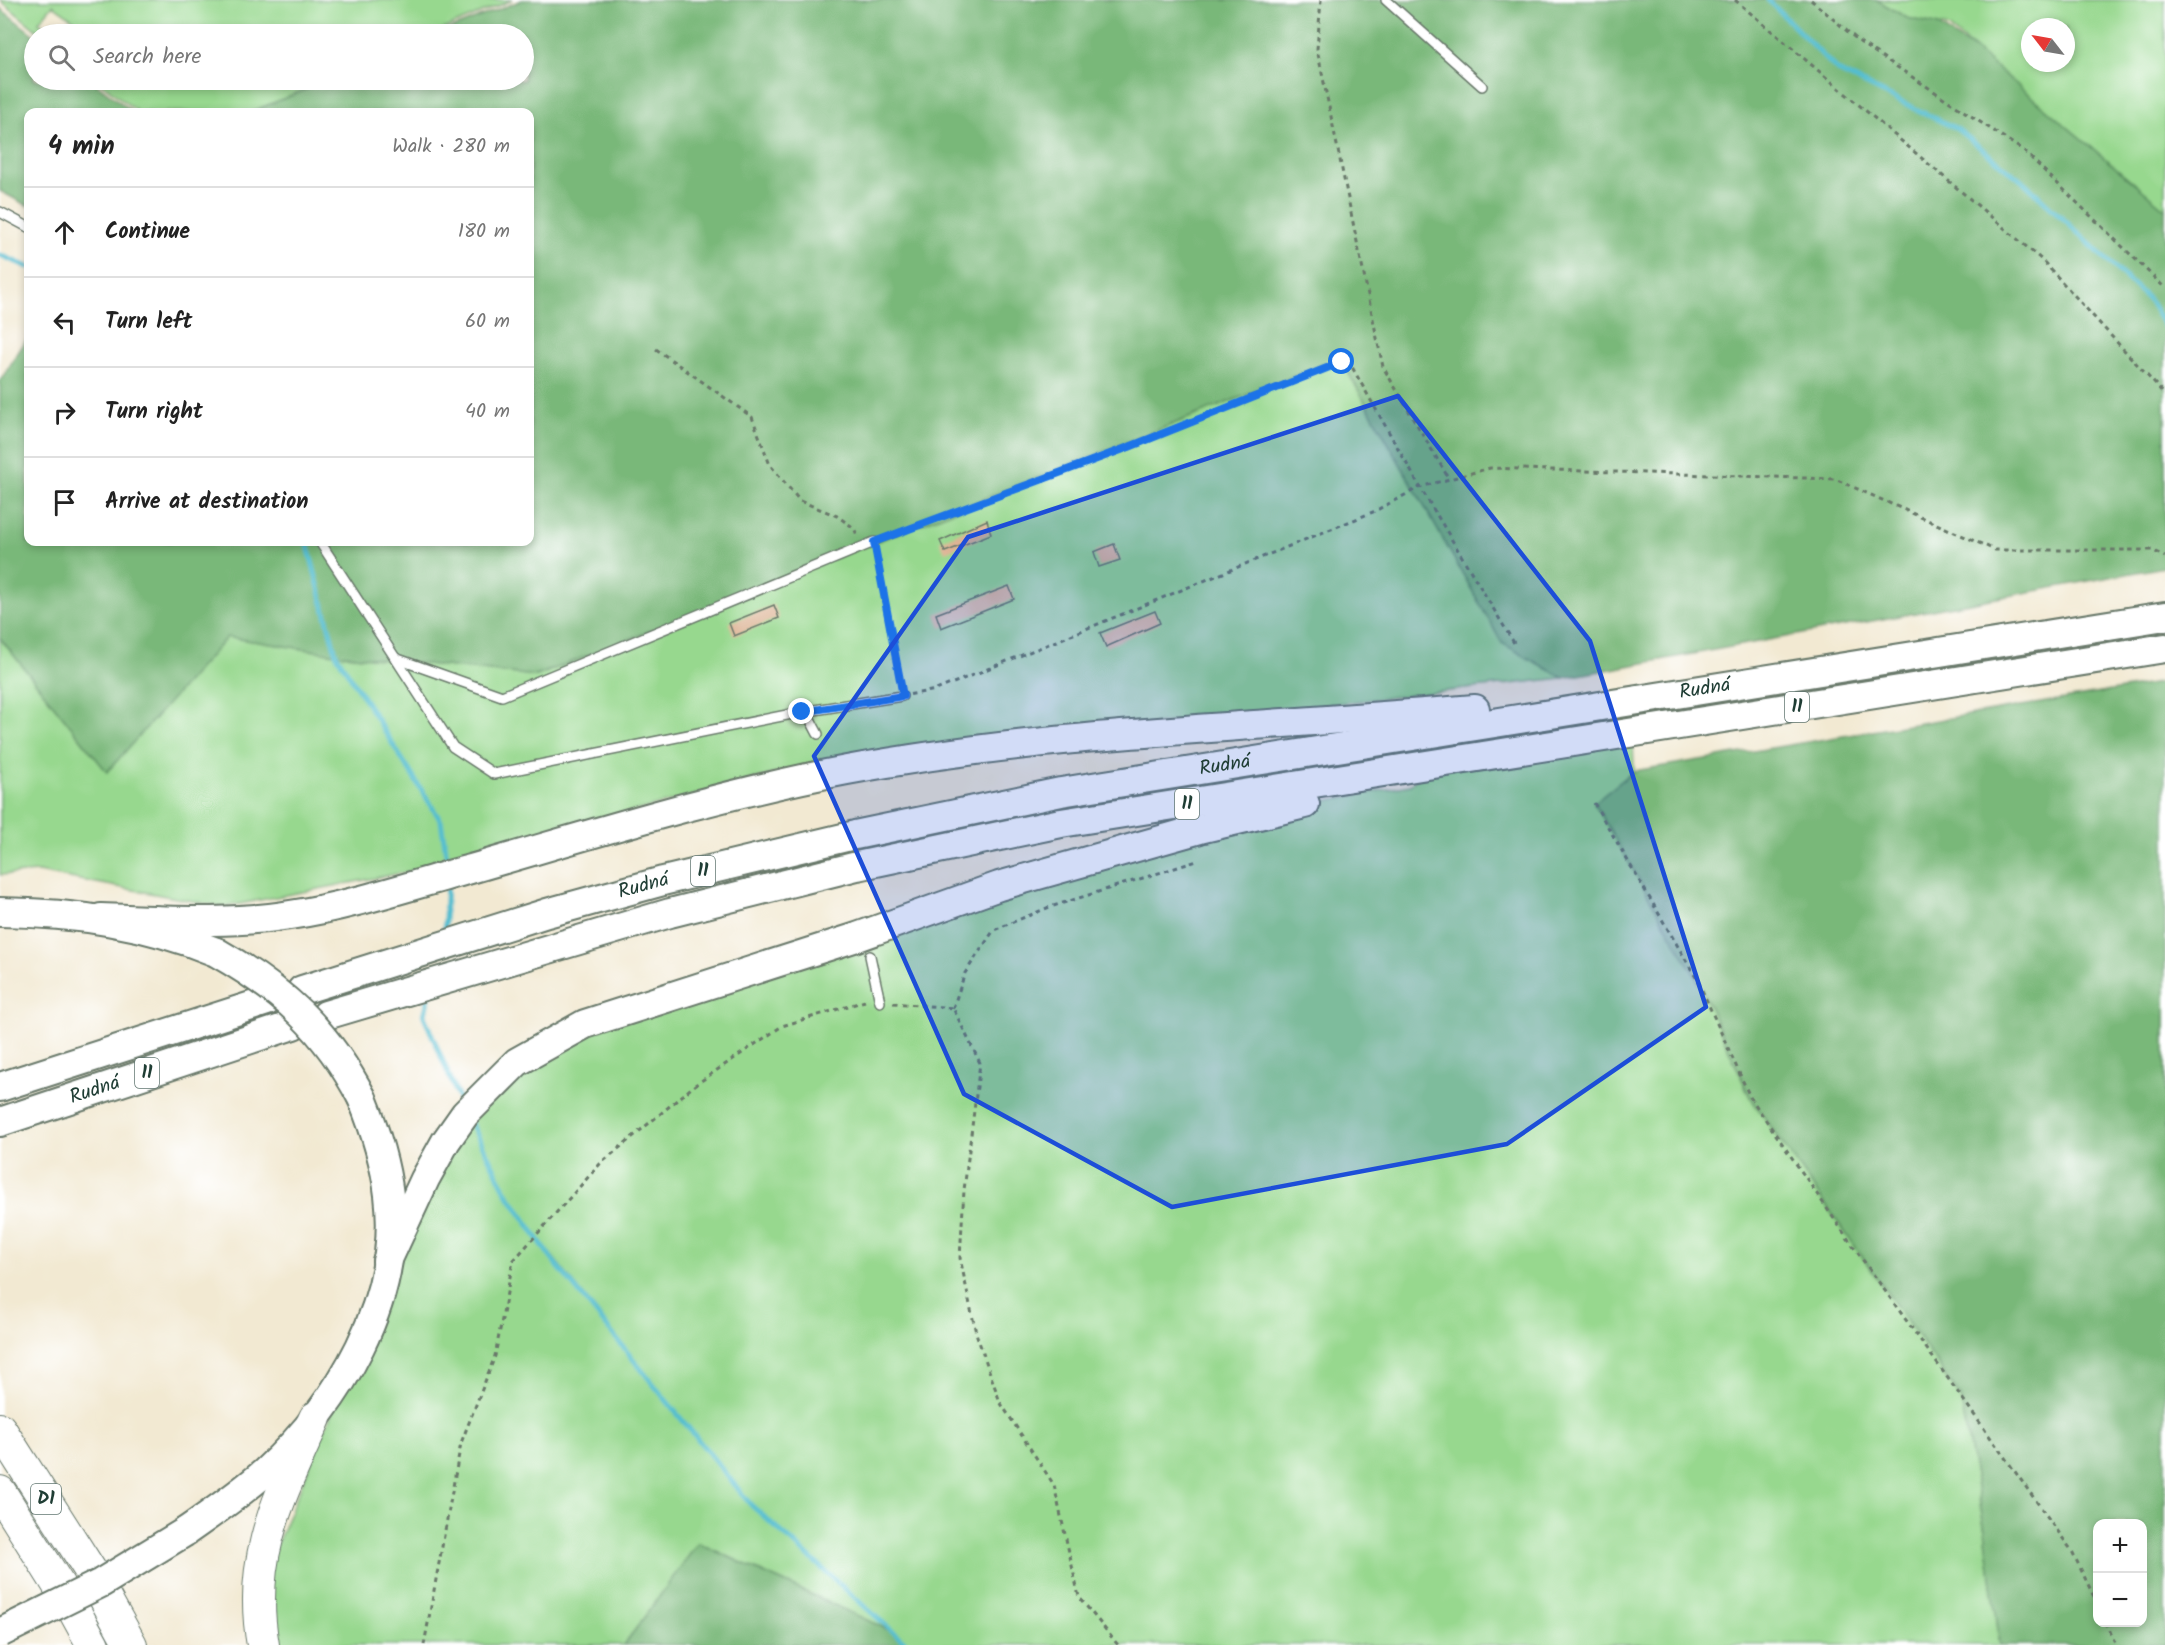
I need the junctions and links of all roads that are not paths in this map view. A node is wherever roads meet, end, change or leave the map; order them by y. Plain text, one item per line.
1 (1386, 0) edge
2 (1482, 87) dead end
3 (0, 212) edge
4 (24, 225) edge
5 (874, 542) road end
6 (323, 546) edge
7 (2165, 616) edge
8 (2165, 648) edge
9 (394, 658) junction
10 (903, 696) road end
11 (1657, 697) junction
12 (802, 712) junction
13 (818, 734) dead end
14 (1429, 767) junction
15 (0, 912) edge
16 (101, 918) junction
17 (870, 956) dead end
18 (302, 990) dead end
19 (267, 1001) dead end
20 (880, 1002) road end
21 (326, 1015) dead end
22 (293, 1025) dead end
23 (0, 1087) edge
24 (0, 1122) edge
25 (387, 1261) junction
26 (315, 1419) junction
27 (0, 1429) edge
28 (0, 1492) edge
29 (0, 1633) edge
30 (93, 1645) edge
31 (131, 1645) edge
32 (263, 1645) edge

1 - 2 lane
3 - 4 lane
5 - 9 lane
6 - 9 lane
7 - 11 highway, Rudná / 11
8 - 14 highway, Rudná / 11
9 - 12 lane
10 - 12 lane
11 - 16 highway
11 - 18 highway, Rudná / 11
12 - 13 lane
14 - 21 highway, Rudná / 11
14 - 25 highway
15 - 16 highway
16 - 25 highway, bridge
17 - 20 lane
19 - 23 highway, Rudná / 11
22 - 24 highway, Rudná / 11
25 - 26 highway
26 - 29 highway, bridge
26 - 32 highway
27 - 31 highway, D1
28 - 30 highway, D1

